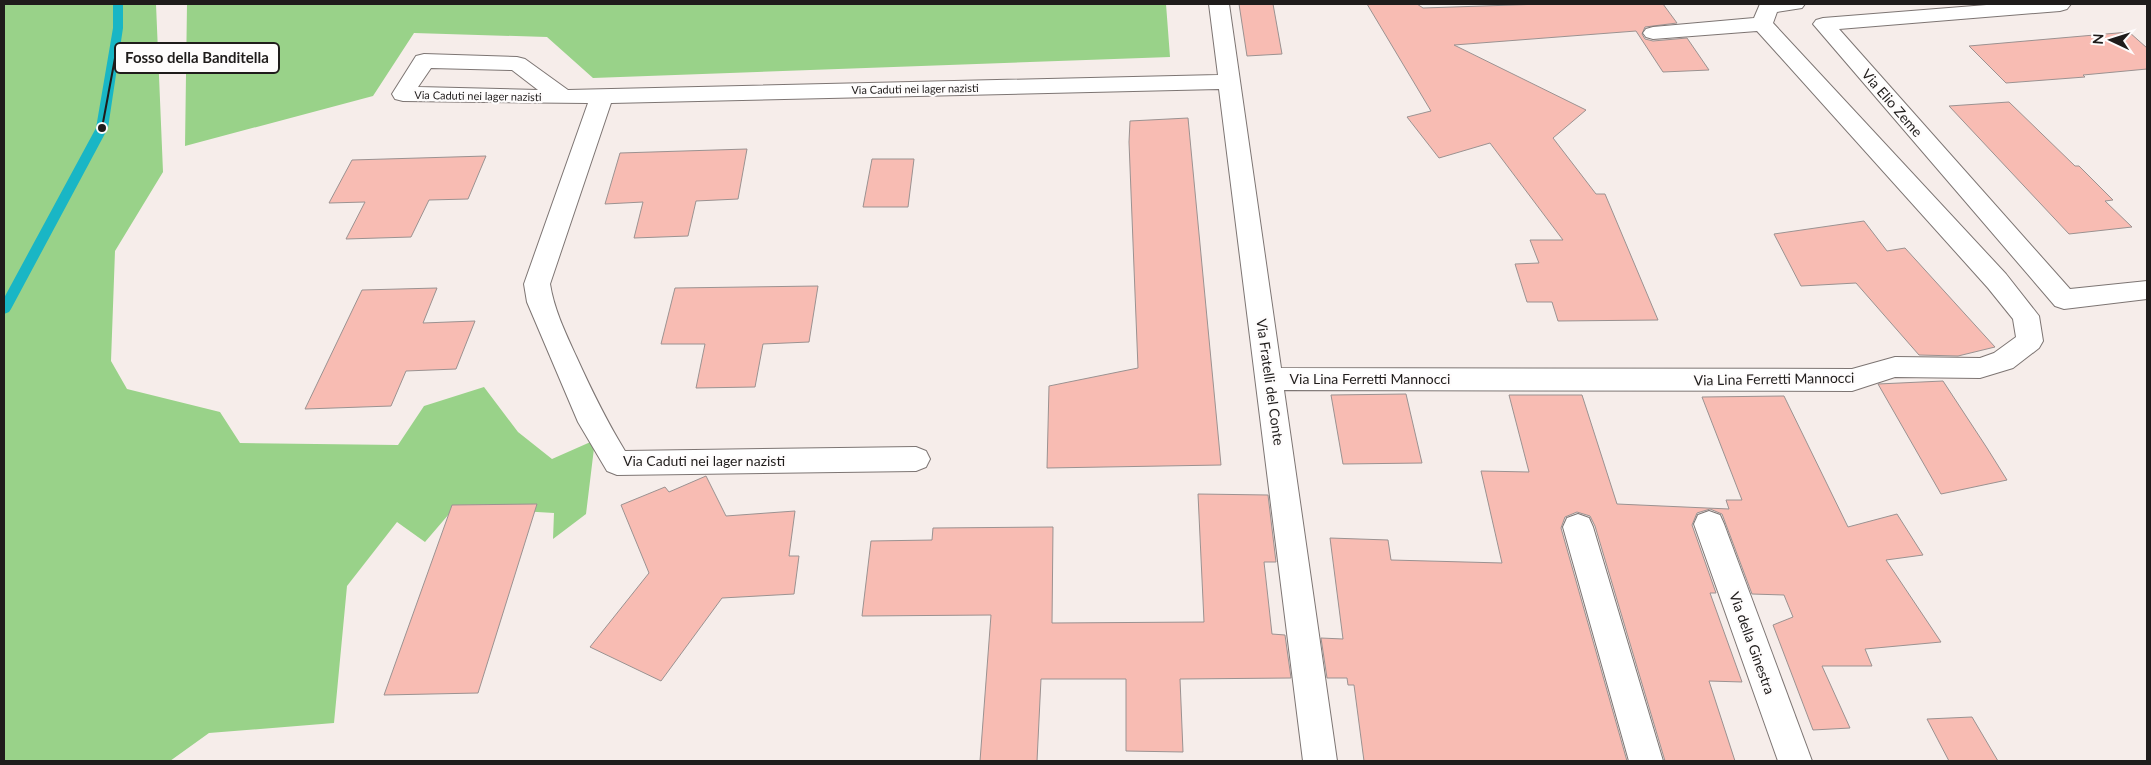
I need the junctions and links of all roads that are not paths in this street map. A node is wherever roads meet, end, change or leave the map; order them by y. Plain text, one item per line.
1 (1218, 4) edge
2 (1795, 4) edge
3 (2061, 4) edge
4 (1762, 24) junction
5 (1654, 33) dead end
6 (1229, 82) junction
7 (602, 96) junction
8 (563, 97) junction
9 (2147, 290) edge
10 (1270, 379) junction
11 (916, 459) dead end
12 (1709, 524) dead end
13 (1578, 527) dead end
14 (1320, 761) edge
15 (1646, 761) edge
16 (1795, 761) edge

1 - 6 street, Via Fratelli del Conte
2 - 4 street
3 - 9 street, Via Elio Zeme
4 - 5 street
4 - 10 street, Via Lina Ferretti Mannocci
6 - 7 street, Via Caduti nei lager nazisti
6 - 10 street, Via Fratelli del Conte
7 - 8 street, Via Caduti nei lager nazisti
7 - 11 street, Via Caduti nei lager nazisti
8 - 8 street, Via Caduti nei lager nazisti
10 - 14 street, Via Fratelli del Conte
12 - 16 street, Via della Ginestra
13 - 15 street

